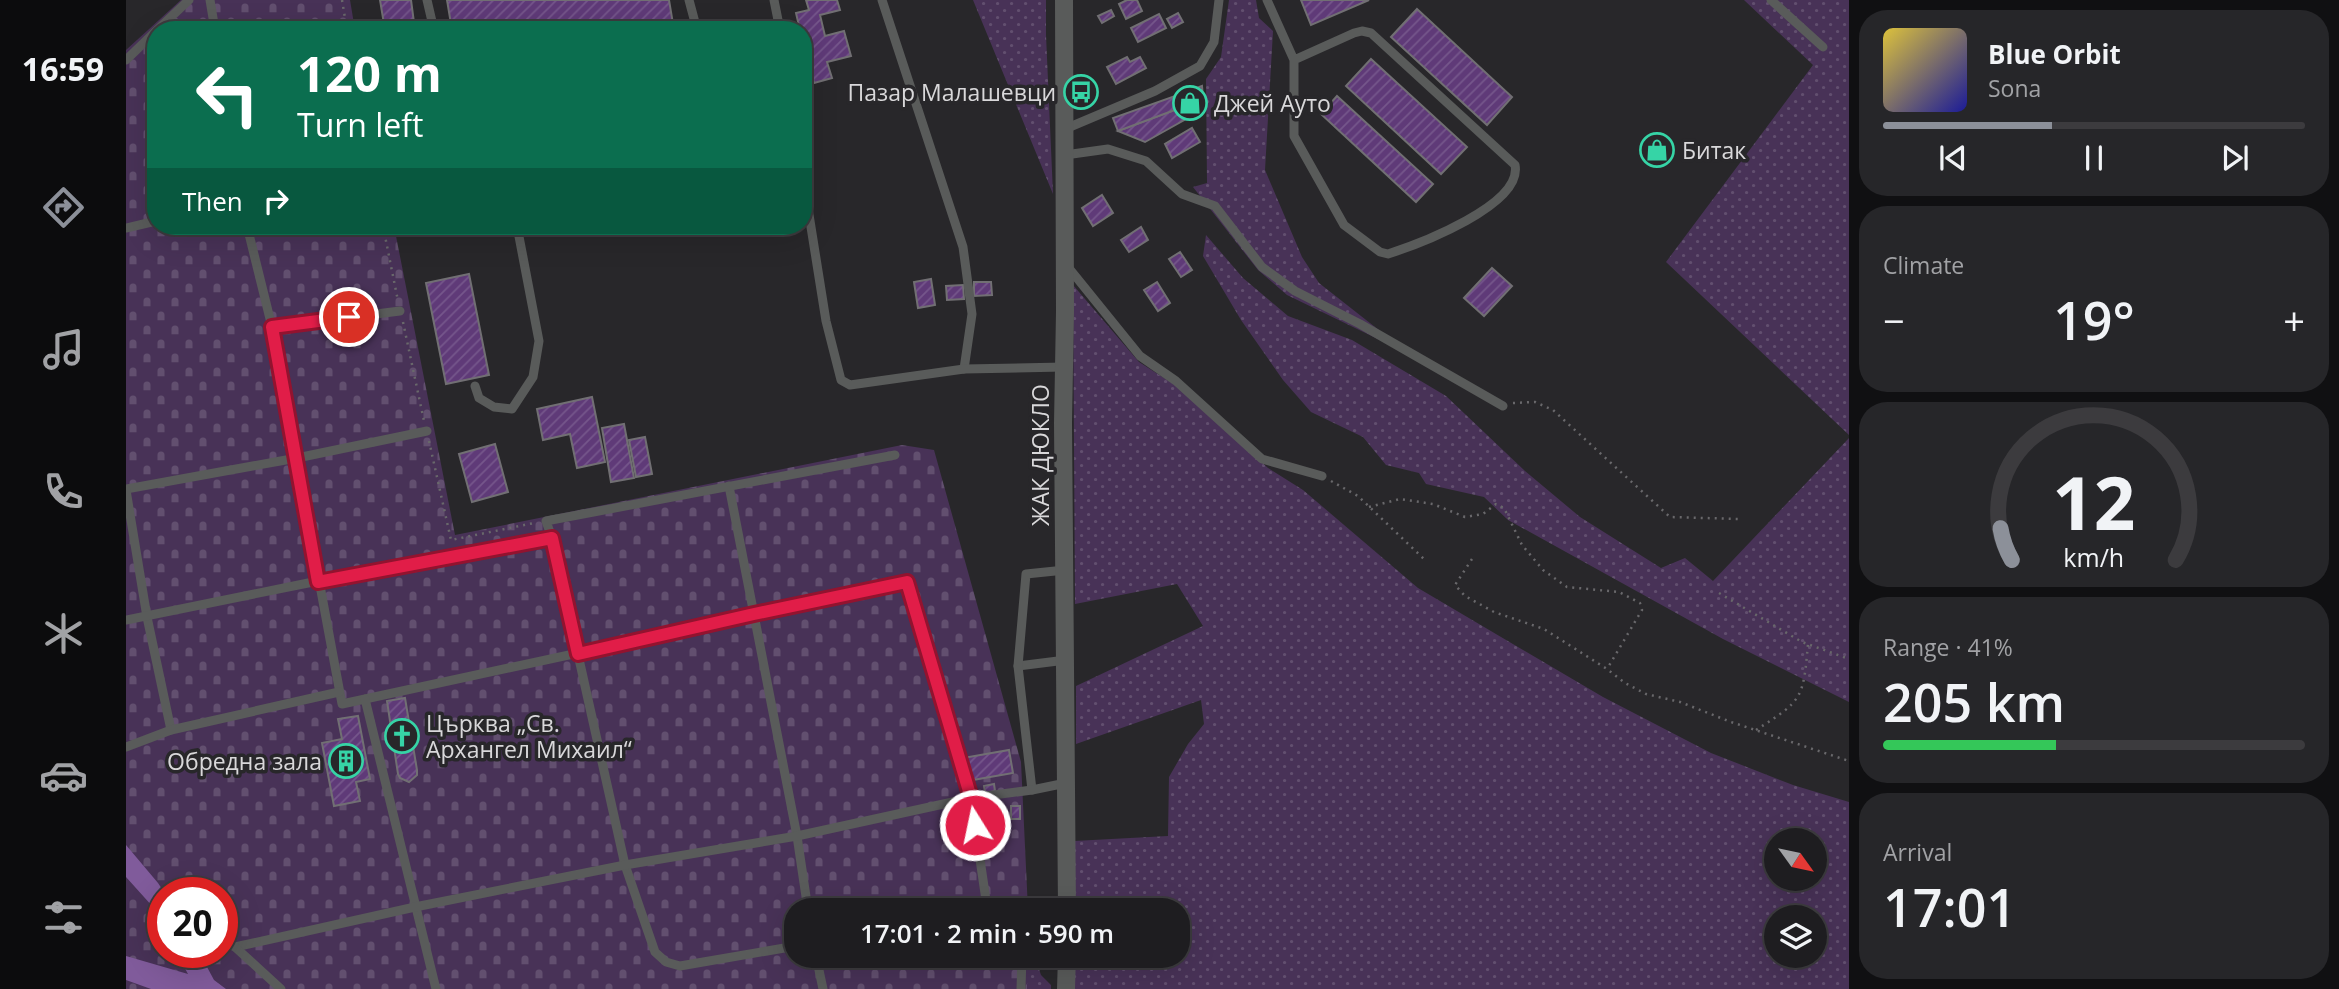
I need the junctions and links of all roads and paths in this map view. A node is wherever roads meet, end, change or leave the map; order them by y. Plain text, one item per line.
1 (189, 0) edge
2 (210, 0) edge
3 (342, 0) edge
4 (427, 0) edge
5 (689, 0) edge
6 (774, 0) edge
7 (881, 0) edge
8 (1064, 0) edge
9 (1219, 0) edge
10 (1267, 0) edge
11 (1771, 0) edge
12 (167, 21) edge
13 (214, 21) edge
14 (346, 21) edge
15 (432, 21) edge
16 (695, 21) edge
17 (778, 21) edge
18 (147, 40) edge
19 (1823, 47) dead end
20 (126, 60) edge
21 (1293, 60) junction
22 (1065, 129) junction
23 (1065, 155) junction
24 (147, 223) edge
25 (126, 228) edge
26 (812, 233) edge
27 (249, 235) edge
28 (385, 235) edge
29 (519, 235) edge
30 (1065, 263) junction
31 (400, 311) junction
32 (272, 327) junction
33 (1064, 368) junction
34 (964, 369) junction
35 (475, 386) dead end
36 (1503, 406) joint
37 (426, 431) junction
38 (895, 455) dead end
39 (297, 458) junction
40 (1322, 475) joint
41 (729, 486) junction
42 (126, 489) edge
43 (1369, 507) junction
44 (1738, 519) dead end
45 (546, 521) junction
46 (552, 538) junction
47 (1472, 559) dead end
48 (1425, 560) dead end
49 (1065, 570) junction
50 (318, 582) junction
51 (1719, 593) dead end
52 (754, 614) junction
53 (147, 617) junction
54 (126, 620) edge
55 (1808, 644) junction
56 (578, 654) junction
57 (1849, 659) edge
58 (1066, 660) junction
59 (1018, 666) junction
60 (1607, 669) junction
61 (339, 692) junction
62 (365, 699) junction
63 (171, 730) junction
64 (1756, 731) junction
65 (126, 747) edge
66 (1849, 761) edge
67 (1066, 783) junction
68 (1032, 790) junction
69 (971, 798) junction
70 (797, 835) junction
71 (625, 865) junction
72 (806, 898) edge
73 (986, 898) edge
74 (1066, 898) edge
75 (415, 906) junction
76 (784, 948) edge
77 (819, 968) edge
78 (1022, 968) edge
79 (1066, 968) edge
80 (281, 989) edge
81 (436, 989) edge
82 (823, 989) edge
83 (1021, 989) edge
84 (1066, 989) edge

1 - 12 lane
2 - 13 lane
3 - 14 path
4 - 15 lane
5 - 16 lane
6 - 17 lane
7 - 34 lane
8 - 22 street, ЖАК ДЮКЛО
9 - 22 lane
10 - 21 lane
11 - 19 lane
18 - 20 lane
21 - 21 lane
22 - 23 street, ЖАК ДЮКЛО
23 - 30 street, ЖАК ДЮКЛО
23 - 36 lane
24 - 25 lane
26 - 34 lane
27 - 32 lane
28 - 31 path
29 - 35 lane
30 - 33 street, ЖАК ДЮКЛО
30 - 40 lane
31 - 32 lane
31 - 37 path
32 - 39 lane
33 - 34 lane
33 - 49 street, ЖАК ДЮКЛО
36 - 44 path
37 - 39 lane
37 - 45 path
38 - 41 lane
39 - 42 lane
39 - 50 lane
40 - 43 path
41 - 45 lane
41 - 52 lane
42 - 53 lane
43 - 48 path
43 - 60 path
45 - 46 lane
46 - 50 lane
46 - 56 lane
47 - 60 path
49 - 58 street, ЖАК ДЮКЛО
49 - 59 lane
50 - 53 lane
50 - 61 lane
51 - 55 path
52 - 56 lane
52 - 69 lane
52 - 70 lane
53 - 54 lane
53 - 63 lane
55 - 57 path
55 - 64 path
56 - 62 lane
56 - 71 lane
58 - 59 lane
58 - 67 street, ЖАК ДЮКЛО
59 - 68 lane
60 - 64 path
61 - 62 lane
61 - 63 lane
62 - 75 lane
63 - 65 lane
64 - 66 path
67 - 68 lane
67 - 74 street, ЖАК ДЮКЛО
68 - 69 lane
69 - 70 lane
69 - 73 lane
70 - 71 lane
70 - 72 lane
71 - 75 lane
71 - 76 lane
75 - 80 lane
75 - 81 lane
77 - 82 lane
78 - 83 lane
79 - 84 street

